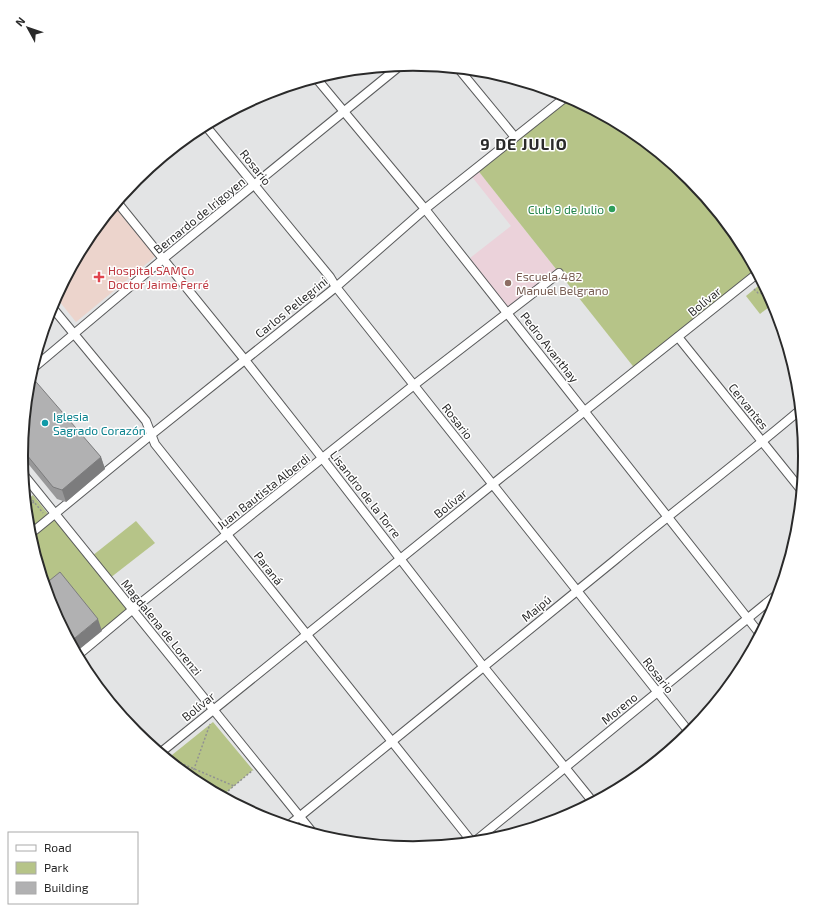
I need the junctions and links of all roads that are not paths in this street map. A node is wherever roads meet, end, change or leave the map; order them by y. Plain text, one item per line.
1 (393, 72) edge
2 (463, 74) edge
3 (320, 82) edge
4 (560, 100) edge
5 (344, 112) junction
6 (209, 130) edge
7 (514, 136) junction
8 (254, 185) junction
9 (121, 206) edge
10 (425, 209) junction
11 (163, 259) junction
12 (559, 273) dead end
13 (753, 277) edge
14 (336, 286) junction
15 (56, 312) edge
16 (508, 313) junction
17 (74, 334) junction
18 (678, 337) junction
19 (245, 360) junction
20 (39, 363) edge
21 (414, 385) junction
22 (584, 410) junction
23 (796, 414) edge
24 (151, 435) junction
25 (763, 442) junction
26 (323, 458) junction
27 (29, 482) edge
28 (493, 484) junction
29 (797, 484) edge
30 (55, 514) junction
31 (667, 517) junction
32 (35, 530) edge
33 (227, 534) junction
34 (400, 558) junction
35 (577, 590) junction
36 (770, 600) edge
37 (132, 610) junction
38 (747, 618) junction
39 (756, 629) edge
40 (306, 634) junction
41 (82, 652) edge
42 (482, 666) junction
43 (657, 692) junction
44 (213, 709) junction
45 (686, 727) edge
46 (392, 742) junction
47 (164, 749) edge
48 (565, 767) junction
49 (589, 798) edge
50 (300, 817) junction
51 (293, 822) edge
52 (308, 826) edge
53 (482, 835) edge
54 (469, 837) edge

1 - 5 street, Bernardo de Irigoyen
2 - 7 street
3 - 5 street, Pedro Avanthay
4 - 7 street, Carlos Pellegrini
5 - 8 street, Bernardo de Irigoyen
5 - 10 street, Pedro Avanthay
6 - 8 street, Rosario
7 - 10 street, Carlos Pellegrini
8 - 11 street, Bernardo de Irigoyen
8 - 14 street, Rosario
9 - 11 street, Lisandro de la Torre
10 - 14 street, Carlos Pellegrini
10 - 16 street, Pedro Avanthay
11 - 17 street, Bernardo de Irigoyen
11 - 19 street, Lisandro de la Torre
12 - 16 street, Juan Bautista Alberdi
13 - 18 street, Bolívar
14 - 19 street, Carlos Pellegrini
14 - 21 street, Rosario
15 - 17 street, Paraná
16 - 21 street, Juan Bautista Alberdi
16 - 22 street, Pedro Avanthay
17 - 20 street, Bernardo de Irigoyen
17 - 24 street, Paraná
18 - 22 street, Bolívar
18 - 25 street, Cervantes
19 - 24 street, Carlos Pellegrini
19 - 26 street, Lisandro de la Torre
21 - 26 street, Juan Bautista Alberdi
21 - 28 street, Rosario
22 - 28 street, Bolívar
22 - 31 street, Pedro Avanthay
23 - 25 street, Maipú
24 - 30 street, Carlos Pellegrini
24 - 33 street, Paraná
25 - 29 street, Cervantes
25 - 31 street, Maipú
26 - 33 street, Juan Bautista Alberdi
26 - 34 street, Lisandro de la Torre
27 - 30 street, Magdalena de Lorenzi
28 - 34 street, Bolívar
28 - 35 street, Rosario
30 - 32 street, Carlos Pellegrini
30 - 37 street, Magdalena de Lorenzi
31 - 35 street, Maipú
31 - 38 street, Pedro Avanthay
33 - 37 street, Juan Bautista Alberdi
33 - 40 street, Paraná
34 - 40 street, Bolívar
34 - 42 street, Lisandro de la Torre
35 - 42 street, Maipú
35 - 43 street, Rosario
36 - 38 street, Moreno
37 - 41 street, Juan Bautista Alberdi
37 - 44 street, Magdalena de Lorenzi
38 - 39 street, Pedro Avanthay
38 - 43 street, Moreno
40 - 44 street, Bolívar
40 - 46 street, Paraná
42 - 46 street, Maipú
42 - 48 street, Lisandro de la Torre
43 - 45 street, Rosario
43 - 48 street, Moreno
44 - 47 street, Bolívar
44 - 50 street, Magdalena de Lorenzi
46 - 50 street, Maipú
46 - 54 street, Paraná
48 - 49 street, Lisandro de la Torre
48 - 53 street, Moreno
50 - 51 street, Maipú
50 - 52 street, Magdalena de Lorenzi

